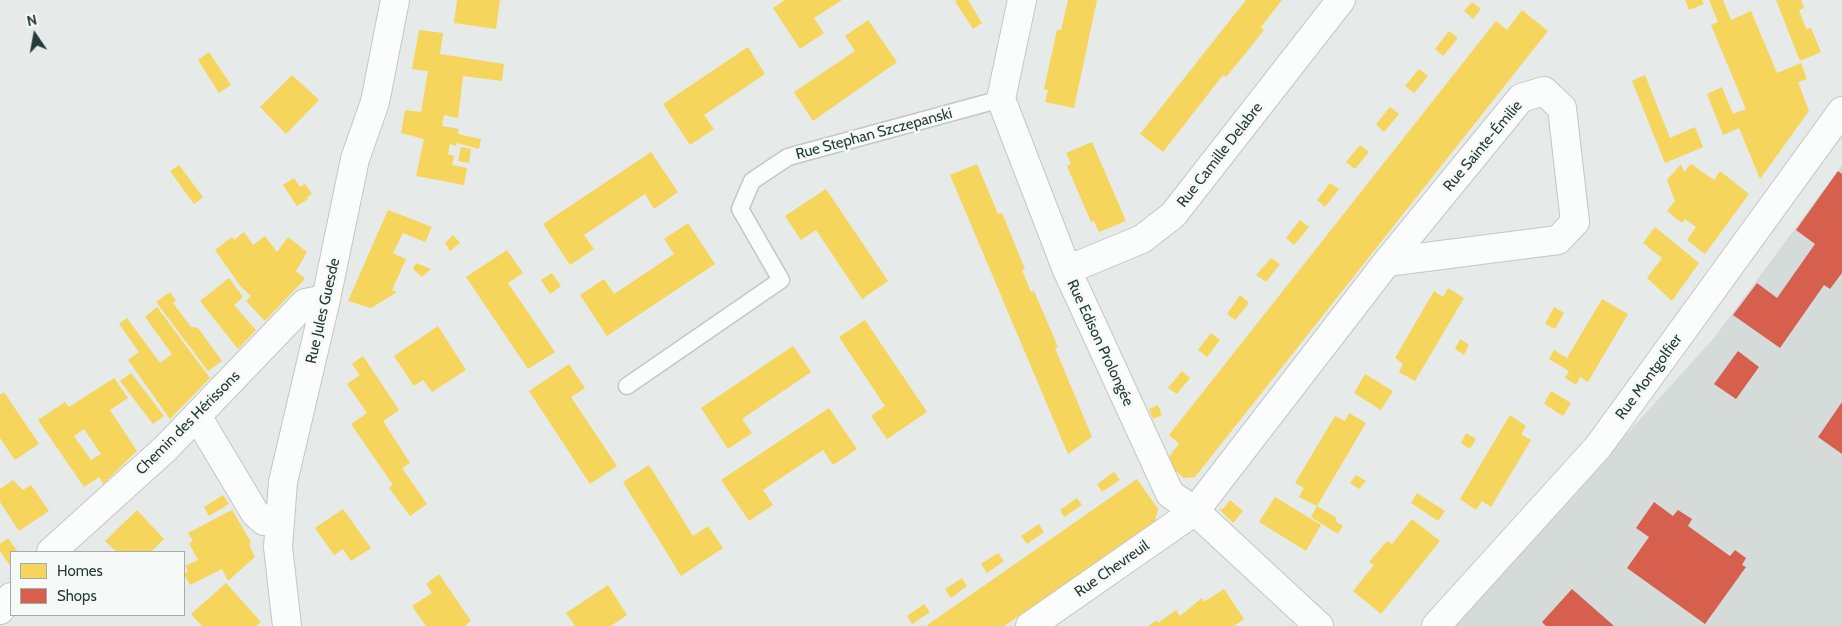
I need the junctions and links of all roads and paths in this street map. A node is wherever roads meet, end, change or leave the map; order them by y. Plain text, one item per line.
1 (395, 0) edge
2 (1022, 0) edge
3 (1341, 0) edge
4 (1001, 99) junction
5 (1842, 112) edge
6 (1387, 262) junction
7 (1067, 270) junction
8 (326, 300) junction
9 (627, 386) dead end
10 (197, 416) junction
11 (1195, 511) junction
12 (279, 521) junction
13 (52, 551) edge
14 (10, 598) edge
15 (0, 610) edge
16 (287, 626) edge
17 (1030, 626) edge
18 (1319, 626) edge
19 (1436, 626) edge

1 - 8 street, Rue Jules Guesde
2 - 4 street
3 - 7 street, Rue Camille Delabre
4 - 7 street, Rue Edison Prolongée
4 - 9 lane, Rue Stephan Szczepanski
5 - 19 street, Rue Montgolfier
6 - 6 street, Rue Sainte-Émilie
6 - 11 street, Rue Sainte-Émilie
7 - 11 street, Rue Edison Prolongée
8 - 10 street, Chemin des Hérissons
8 - 12 street, Rue Jules Guesde
10 - 12 street
10 - 13 street, Chemin des Hérissons
11 - 17 street, Rue Chevreuil
11 - 18 street, Rue Edison Prolongée
12 - 16 street, Rue Jules Guesde
14 - 15 street

